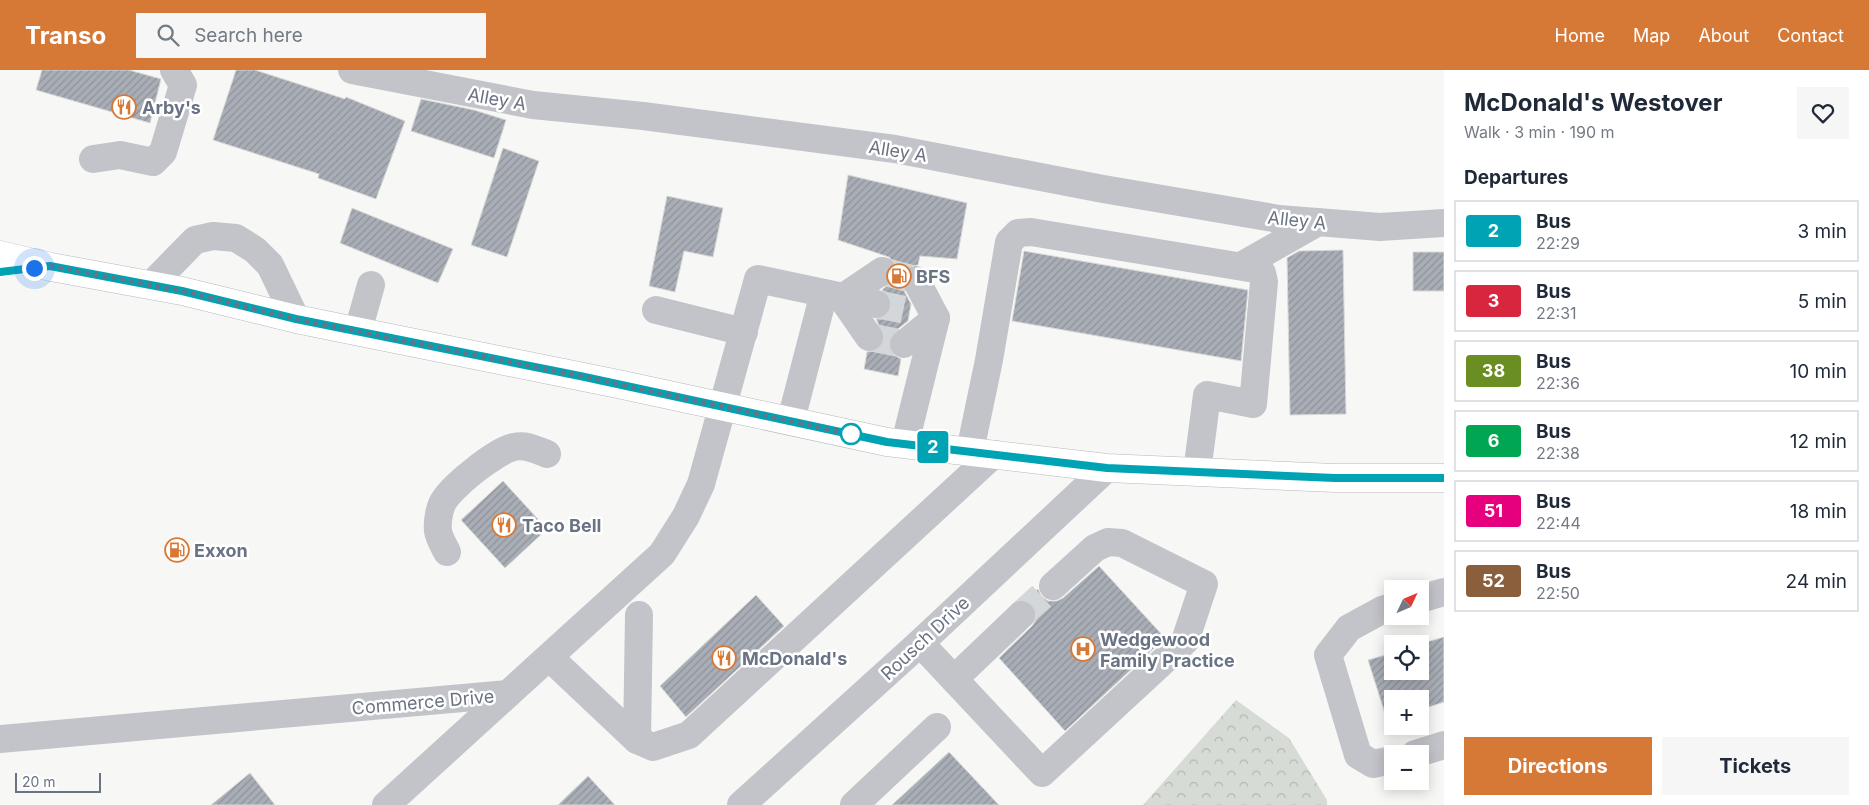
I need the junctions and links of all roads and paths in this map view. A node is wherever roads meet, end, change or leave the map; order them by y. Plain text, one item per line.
1 (174, 70) edge
2 (352, 70) edge
3 (93, 159) dead end
4 (1318, 222) junction
5 (1444, 224) edge
6 (0, 254) edge
7 (50, 266) junction
8 (1241, 266) junction
9 (882, 271) tunnel mouth
10 (0, 272) edge
11 (916, 280) dead end
12 (371, 284) dead end
13 (151, 285) junction
14 (833, 296) junction
15 (876, 304) tunnel mouth
16 (656, 310) dead end
17 (910, 311) tunnel mouth
18 (936, 318) junction
19 (296, 319) junction
20 (358, 332) junction
21 (744, 332) junction
22 (869, 337) tunnel mouth
23 (904, 344) dead end
24 (724, 406) junction
25 (791, 420) junction
26 (905, 443) junction
27 (982, 453) junction
28 (547, 454) dead end
29 (1107, 468) junction
30 (1197, 472) junction
31 (1444, 478) edge
32 (447, 552) dead end
33 (1053, 586) tunnel mouth
34 (1444, 592) edge
35 (1429, 596) edge
36 (1384, 609) edge
37 (639, 615) dead end
38 (1022, 615) tunnel mouth
39 (920, 643) junction
40 (549, 657) junction
41 (954, 679) junction
42 (508, 694) junction
43 (937, 727) dead end
44 (0, 739) edge
45 (637, 740) junction
46 (1444, 746) edge
47 (1429, 750) edge
48 (1384, 762) edge
49 (386, 805) edge
50 (740, 805) edge
51 (854, 805) edge

1 - 3 street
2 - 4 street, Alley A
4 - 5 street, Alley A
4 - 8 street
6 - 7 main road
7 - 10 main road
7 - 13 main road
8 - 27 street
8 - 30 street
9 - 14 street
11 - 18 street
12 - 20 street
13 - 19 main road
13 - 19 street
14 - 15 street
14 - 21 street, Commerce Drive
14 - 22 street
14 - 25 street
16 - 21 street
17 - 18 street
18 - 23 street
18 - 26 street
19 - 20 main road
20 - 24 main road
21 - 24 street, Commerce Drive
24 - 25 main road
24 - 40 street, Commerce Drive
25 - 26 main road
26 - 27 main road
27 - 29 main road
27 - 45 street
28 - 32 street
29 - 30 main road
29 - 39 street, Rousch Drive
30 - 31 main road
33 - 41 street
34 - 35 street
36 - 48 street
37 - 45 street
38 - 41 street
39 - 41 street
39 - 50 street, Rousch Drive
40 - 42 street, Commerce Drive
40 - 45 street
42 - 44 street, Commerce Drive
42 - 49 street
43 - 51 street
46 - 47 street

